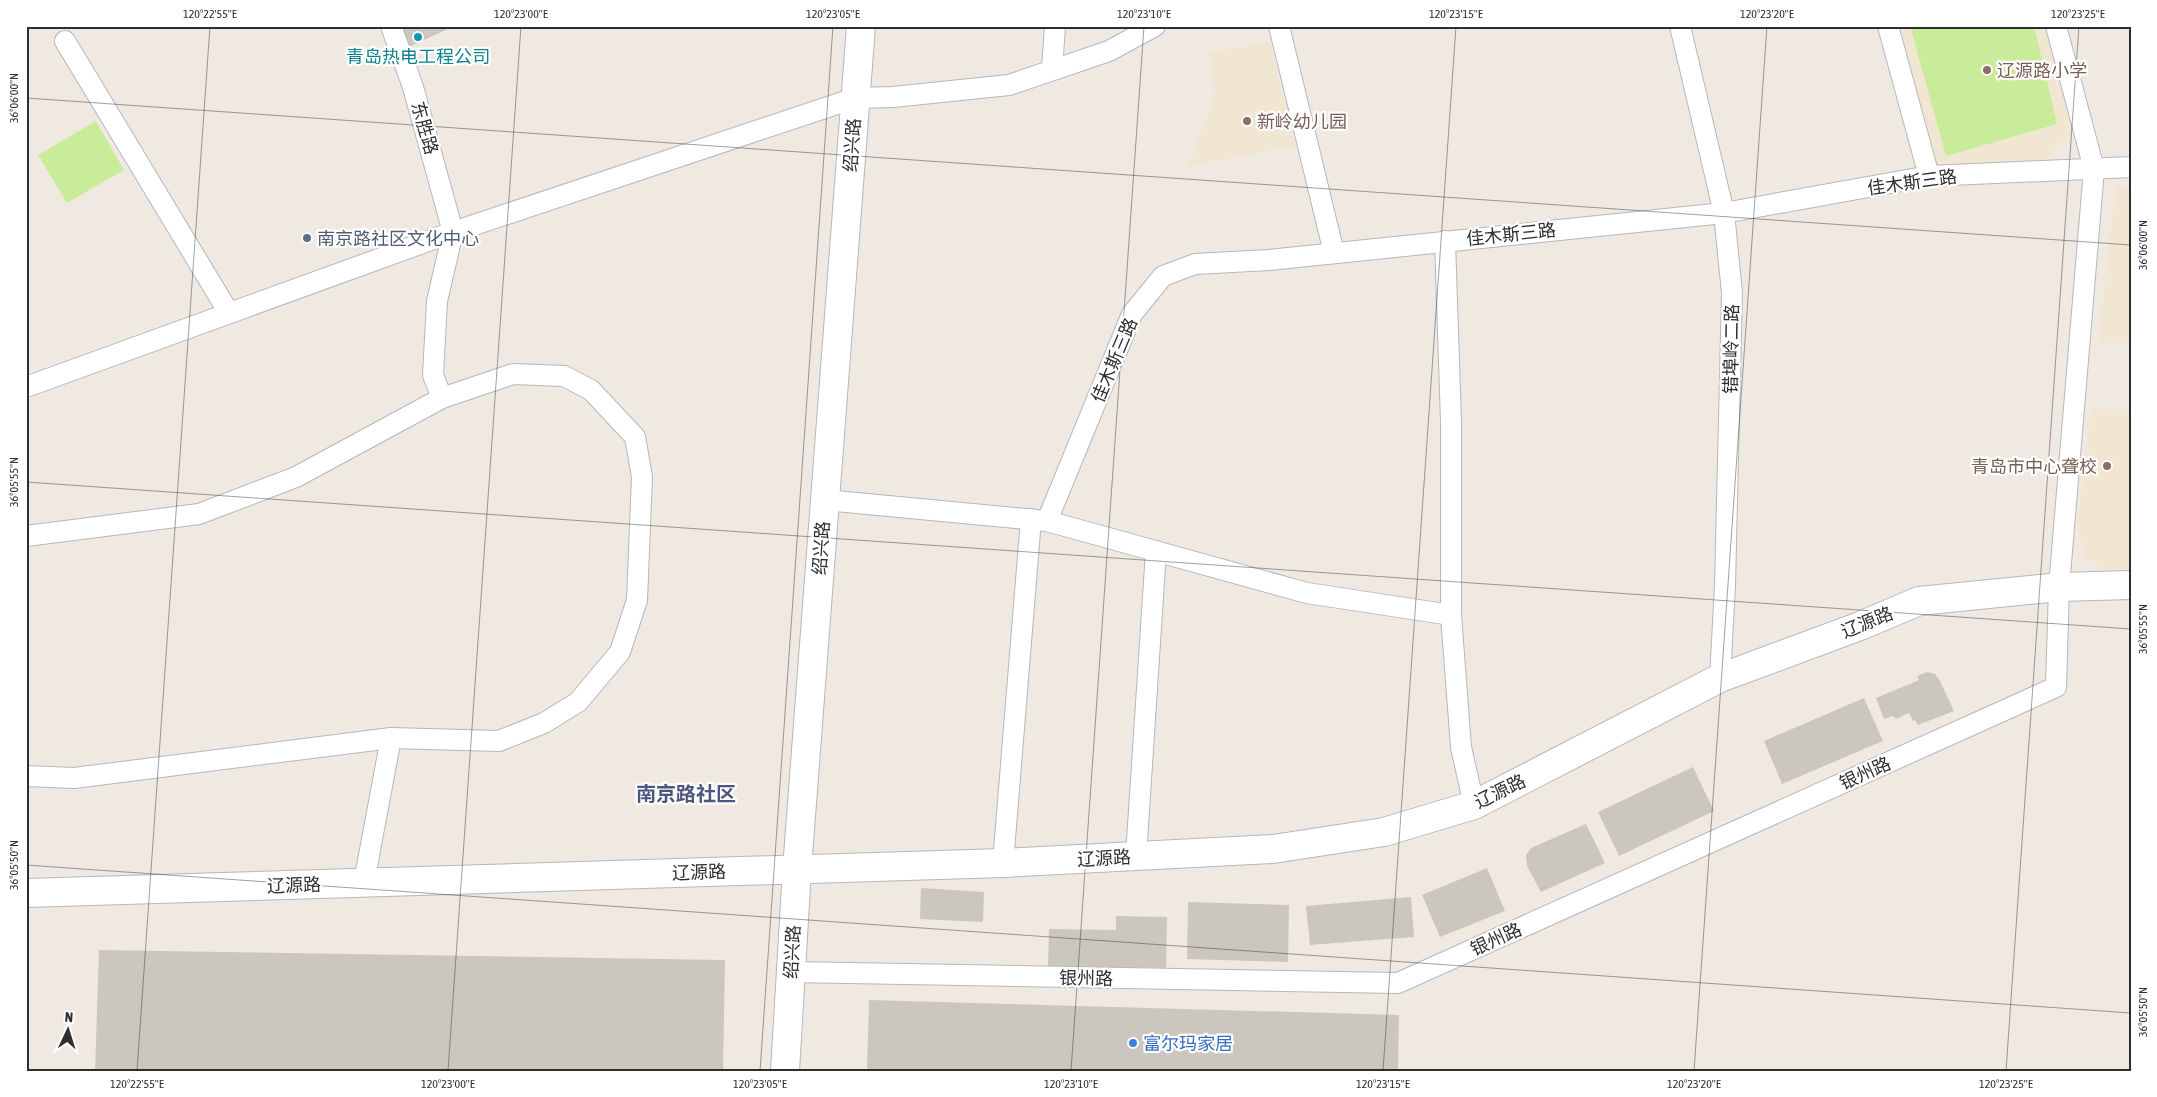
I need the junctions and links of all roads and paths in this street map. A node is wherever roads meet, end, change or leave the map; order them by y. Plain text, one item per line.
1 (391, 26) edge
2 (861, 26) edge
3 (1055, 26) edge
4 (1155, 26) edge
5 (1279, 26) edge
6 (1680, 26) edge
7 (1888, 26) edge
8 (2056, 26) edge
9 (65, 41) dead end
10 (1052, 70) junction
11 (855, 98) junction
12 (2131, 167) edge
13 (2094, 169) junction
14 (1929, 176) junction
15 (1724, 213) junction
16 (453, 232) junction
17 (1445, 241) junction
18 (1334, 253) junction
19 (229, 314) junction
20 (26, 387) edge
21 (442, 398) junction
22 (825, 500) junction
23 (1039, 520) junction
24 (26, 536) edge
25 (1156, 551) junction
26 (2131, 585) edge
27 (2059, 587) junction
28 (1451, 615) junction
29 (1720, 678) junction
30 (391, 738) junction
31 (26, 776) edge
32 (1474, 805) junction
33 (1136, 856) junction
34 (1003, 863) junction
35 (797, 869) junction
36 (364, 882) junction
37 (26, 893) edge
38 (791, 972) junction
39 (785, 1071) edge

1 - 16 street, 东胜路
2 - 11 street, 绍兴路
3 - 10 street
4 - 10 street
5 - 18 street
6 - 15 street, 错埠岭二路
7 - 14 street
8 - 13 street
9 - 19 street
10 - 11 street
11 - 16 street
11 - 22 street, 绍兴路
12 - 13 street, 佳木斯三路
13 - 14 street, 佳木斯三路
13 - 27 street
14 - 15 street, 佳木斯三路
15 - 17 street, 佳木斯三路
15 - 29 street, 错埠岭二路
16 - 19 street
16 - 21 street
17 - 18 street, 佳木斯三路
17 - 28 street
18 - 23 street, 佳木斯三路
19 - 20 street
21 - 24 street
21 - 30 street
22 - 23 street
22 - 35 street, 绍兴路
23 - 25 street
23 - 34 street, 佳木斯三路
25 - 28 street
25 - 33 street
26 - 27 street, 辽源路
27 - 29 street, 辽源路
27 - 38 street, 银州路
28 - 32 street
29 - 32 street, 辽源路
30 - 31 street
30 - 36 street
32 - 33 street, 辽源路
33 - 34 street, 辽源路
34 - 35 street, 辽源路
35 - 36 street, 辽源路
35 - 38 street, 绍兴路
36 - 37 street, 辽源路
38 - 39 street, 绍兴路

